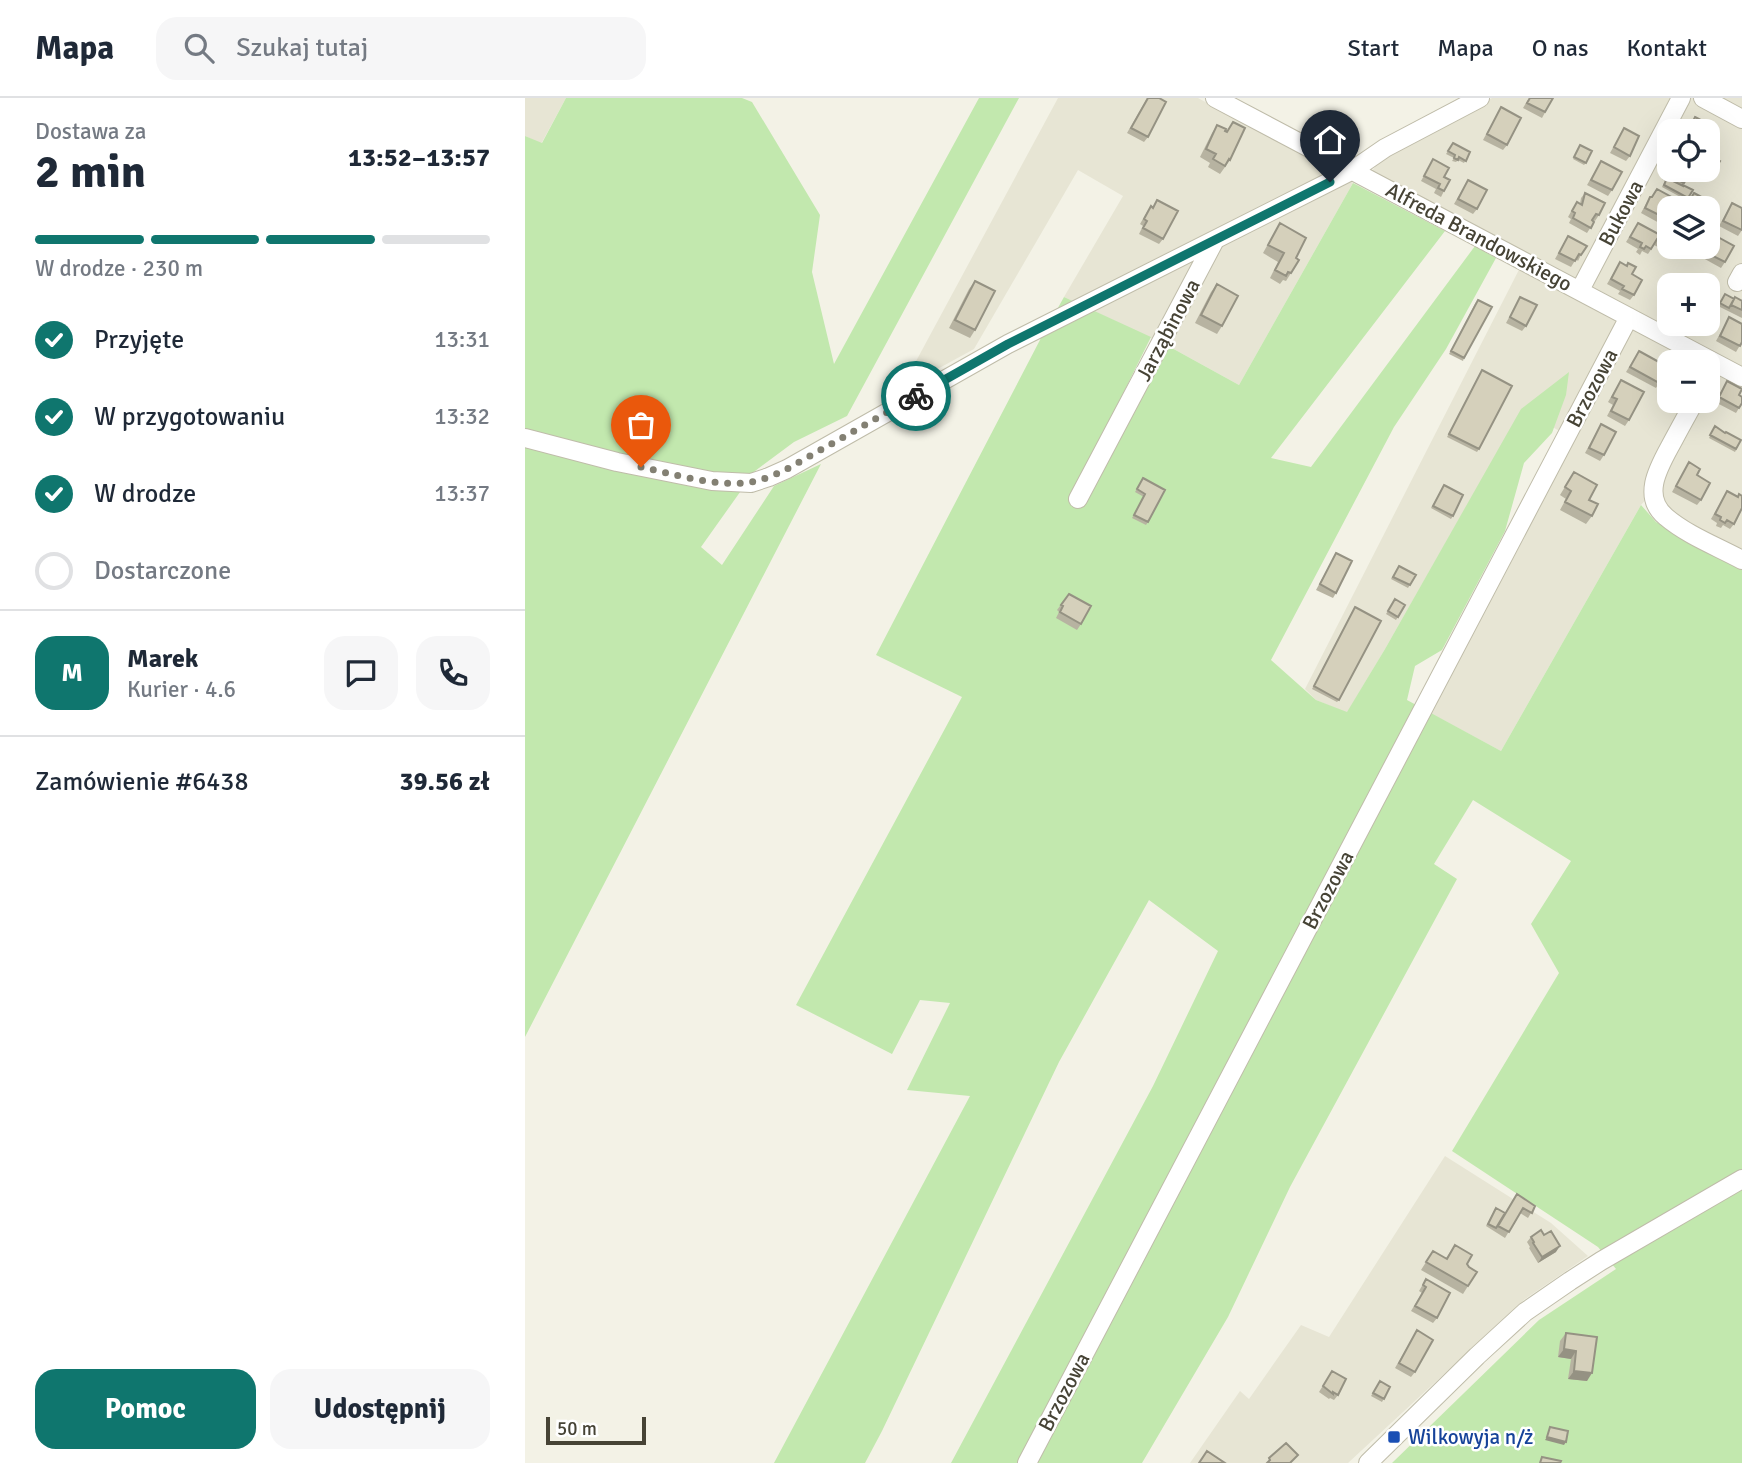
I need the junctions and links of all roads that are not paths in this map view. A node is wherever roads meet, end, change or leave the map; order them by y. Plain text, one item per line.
1 (1215, 98) edge
2 (1480, 98) edge
3 (1681, 98) edge
4 (1703, 98) edge
5 (1742, 119) edge
6 (1353, 170) junction
7 (1215, 240) junction
8 (1580, 290) junction
9 (1629, 317) junction
10 (1681, 350) edge
11 (1720, 372) edge
12 (1742, 377) edge
13 (1688, 413) edge
14 (525, 439) edge
15 (1078, 499) dead end
16 (1742, 560) edge
17 (1742, 1179) edge
18 (1027, 1463) edge
19 (1368, 1463) edge

1 - 6 street, Alfreda Brandowskiego
2 - 6 street
3 - 8 street, Bukowa
4 - 5 street
6 - 7 street
6 - 8 street, Alfreda Brandowskiego
7 - 14 street
7 - 15 street, Jarząbinowa
8 - 9 street, Alfreda Brandowskiego
9 - 10 street, Alfreda Brandowskiego
9 - 18 street, Brzozowa
11 - 12 street, Alfreda Brandowskiego
13 - 16 street
17 - 19 street

